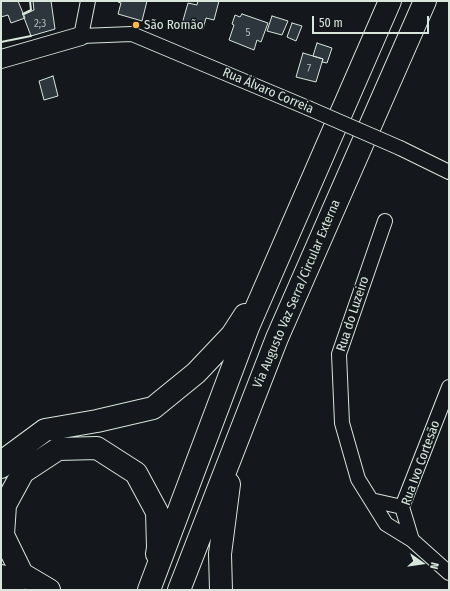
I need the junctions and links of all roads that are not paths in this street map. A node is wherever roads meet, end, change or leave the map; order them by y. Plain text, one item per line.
1 (88, 1) edge
2 (390, 1) edge
3 (425, 1) edge
4 (81, 36) junction
5 (1, 59) edge
6 (449, 172) edge
7 (385, 222) dead end
8 (272, 274) junction
9 (449, 387) edge
10 (233, 450) junction
11 (1, 467) edge
12 (371, 500) junction
13 (402, 508) junction
14 (412, 540) junction
15 (449, 573) edge
16 (1, 576) edge
17 (150, 587) edge
18 (14, 590) edge
19 (49, 590) edge
20 (179, 590) edge
21 (221, 590) edge

1 - 4 street
2 - 8 highway
3 - 10 highway, Via Augusto Vaz Serra/Circular Externa
4 - 5 street
4 - 6 street, Rua Álvaro Correia, bridge
7 - 12 street, Rua do Luzeiro
8 - 11 highway
8 - 17 highway
9 - 13 street, Rua Ivo Cortesão
10 - 20 highway, Via Augusto Vaz Serra/Circular Externa
10 - 21 highway
12 - 13 street
12 - 14 street, Rua do Luzeiro
13 - 14 street, Rua Ivo Cortesão
14 - 15 street, Rua do Luzeiro
16 - 18 highway
17 - 19 highway

